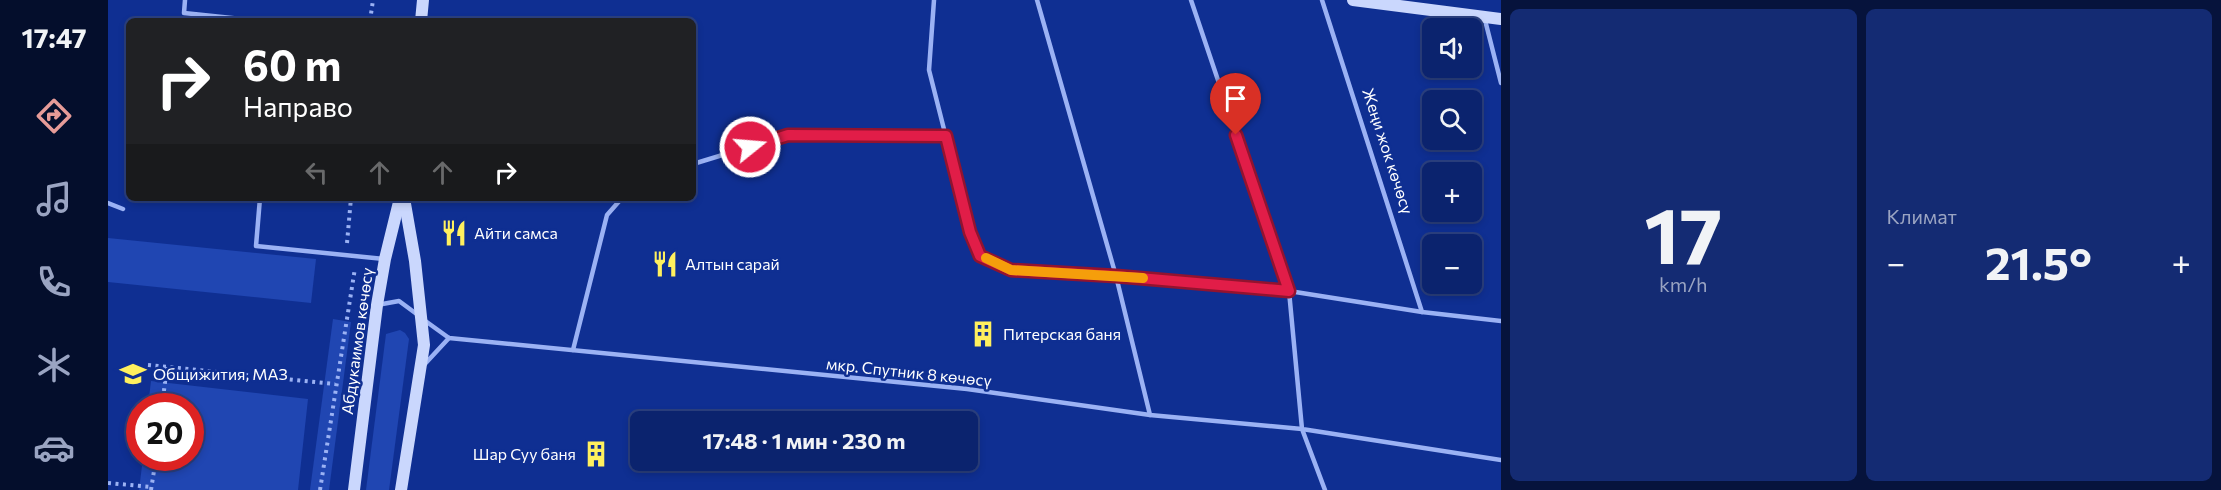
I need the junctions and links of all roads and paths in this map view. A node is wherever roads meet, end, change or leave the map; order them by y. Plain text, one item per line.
1 (185, 0) edge
2 (373, 0) edge
3 (423, 0) edge
4 (934, 0) edge
5 (1037, 0) edge
6 (1191, 0) edge
7 (1322, 0) edge
8 (1353, 0) edge
9 (1484, 17) junction
10 (232, 18) edge
11 (370, 18) edge
12 (421, 18) edge
13 (1501, 19) edge
14 (1501, 83) edge
15 (946, 136) junction
16 (696, 163) edge
17 (260, 201) edge
18 (351, 201) edge
19 (401, 201) edge
20 (403, 201) edge
21 (619, 201) edge
22 (108, 203) edge
23 (123, 209) dead end
24 (345, 255) junction
25 (357, 256) junction
26 (385, 259) junction
27 (1116, 276) junction
28 (1289, 291) junction
29 (377, 305) junction
30 (1422, 312) junction
31 (421, 318) junction
32 (1501, 321) edge
33 (448, 338) junction
34 (573, 350) junction
35 (148, 365) dead end
36 (167, 367) junction
37 (420, 370) junction
38 (335, 384) junction
39 (164, 393) edge
40 (1150, 415) junction
41 (1302, 429) junction
42 (1501, 460) edge
43 (154, 471) edge
44 (108, 483) edge
45 (152, 489) edge
46 (320, 490) edge
47 (354, 490) edge
48 (401, 490) edge
49 (1325, 490) edge

1 - 10 lane
2 - 11 path
3 - 12 main road
4 - 15 lane
5 - 27 lane
6 - 28 lane
7 - 30 lane, Жеңи жок көчөсү
8 - 9 main road
9 - 13 main road
9 - 14 lane
15 - 16 lane
15 - 27 lane
17 - 24 lane
18 - 24 path
19 - 26 main road, Абдукаимов көчөсү
20 - 31 main road, Абдукаимов көчөсү
21 - 34 lane
22 - 23 lane
24 - 25 lane
25 - 26 lane
25 - 38 path
26 - 29 main road, Абдукаимов көчөсү
27 - 28 lane
27 - 40 lane
28 - 30 lane
28 - 41 lane
29 - 31 lane
29 - 47 main road, Абдукаимов көчөсү
30 - 32 lane
31 - 33 lane
31 - 37 main road, Абдукаимов көчөсү
33 - 34 lane, мкр. Спутник 8 көчөсү
33 - 37 lane
34 - 40 lane, мкр. Спутник 8 көчөсү
35 - 36 path
36 - 38 path
36 - 39 path
37 - 48 main road, Абдукаимов көчөсү
38 - 46 path
40 - 41 lane, мкр. Спутник 8 көчөсү
41 - 42 lane, мкр. Спутник 8 көчөсү
41 - 49 lane
43 - 45 path
44 - 45 path

